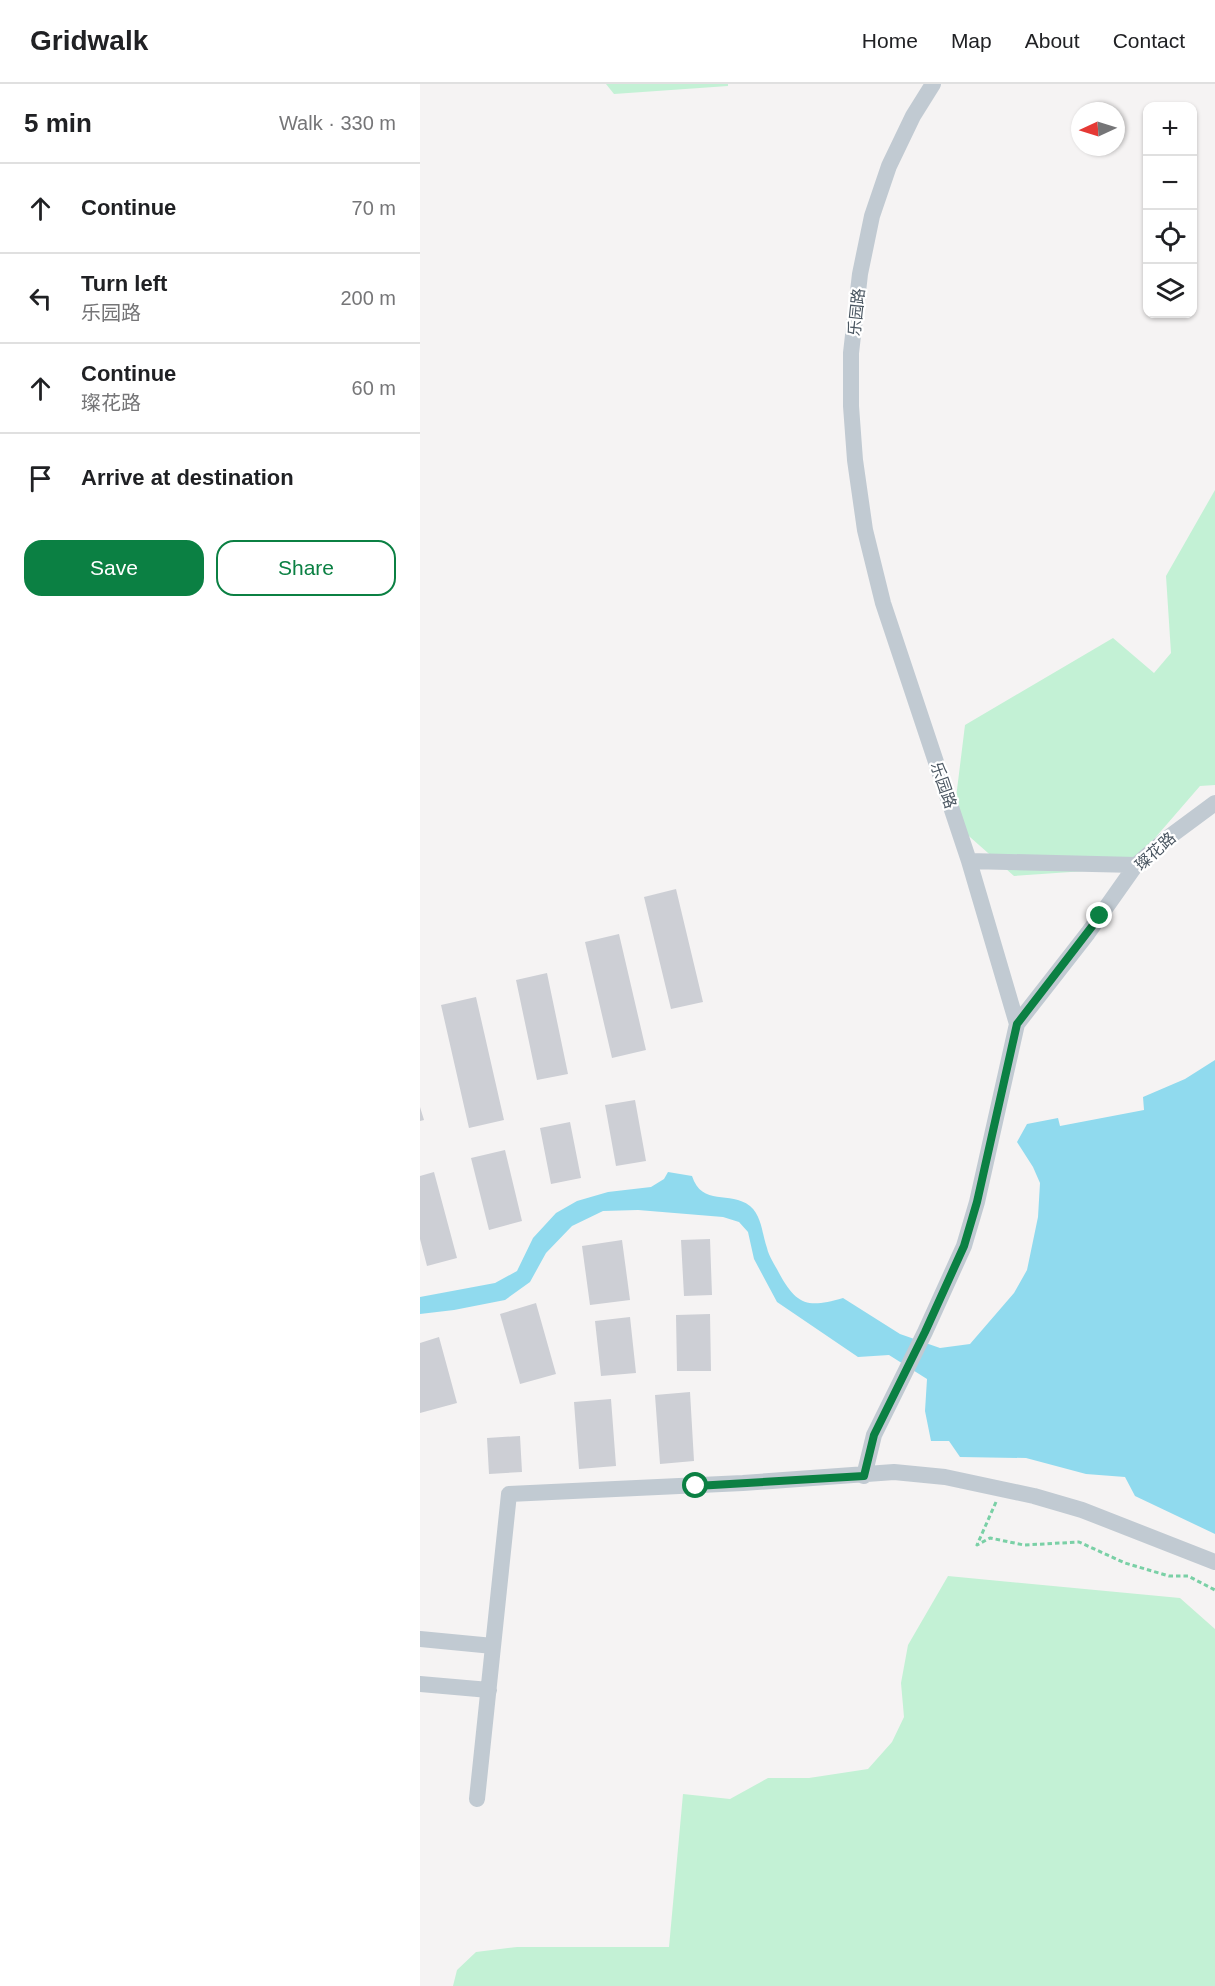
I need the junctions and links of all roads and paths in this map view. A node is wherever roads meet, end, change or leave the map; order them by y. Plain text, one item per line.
1 (933, 84) edge
2 (1215, 803) edge
3 (969, 861) junction
4 (1136, 865) junction
5 (1017, 1024) junction
6 (864, 1476) junction
7 (1002, 1489) junction
8 (1215, 1562) edge
9 (1215, 1590) edge
10 (420, 1639) edge
11 (493, 1646) junction
12 (420, 1684) edge
13 (489, 1690) junction
14 (477, 1799) dead end

1 - 3 street, 乐园路
2 - 4 street, 璨花路
3 - 4 street
3 - 5 street, 乐园路
4 - 5 street, 璨花路
5 - 6 street, 乐园路
6 - 7 street
6 - 11 street
7 - 8 street
7 - 9 path
10 - 11 street
11 - 13 street
12 - 13 street
13 - 14 street

